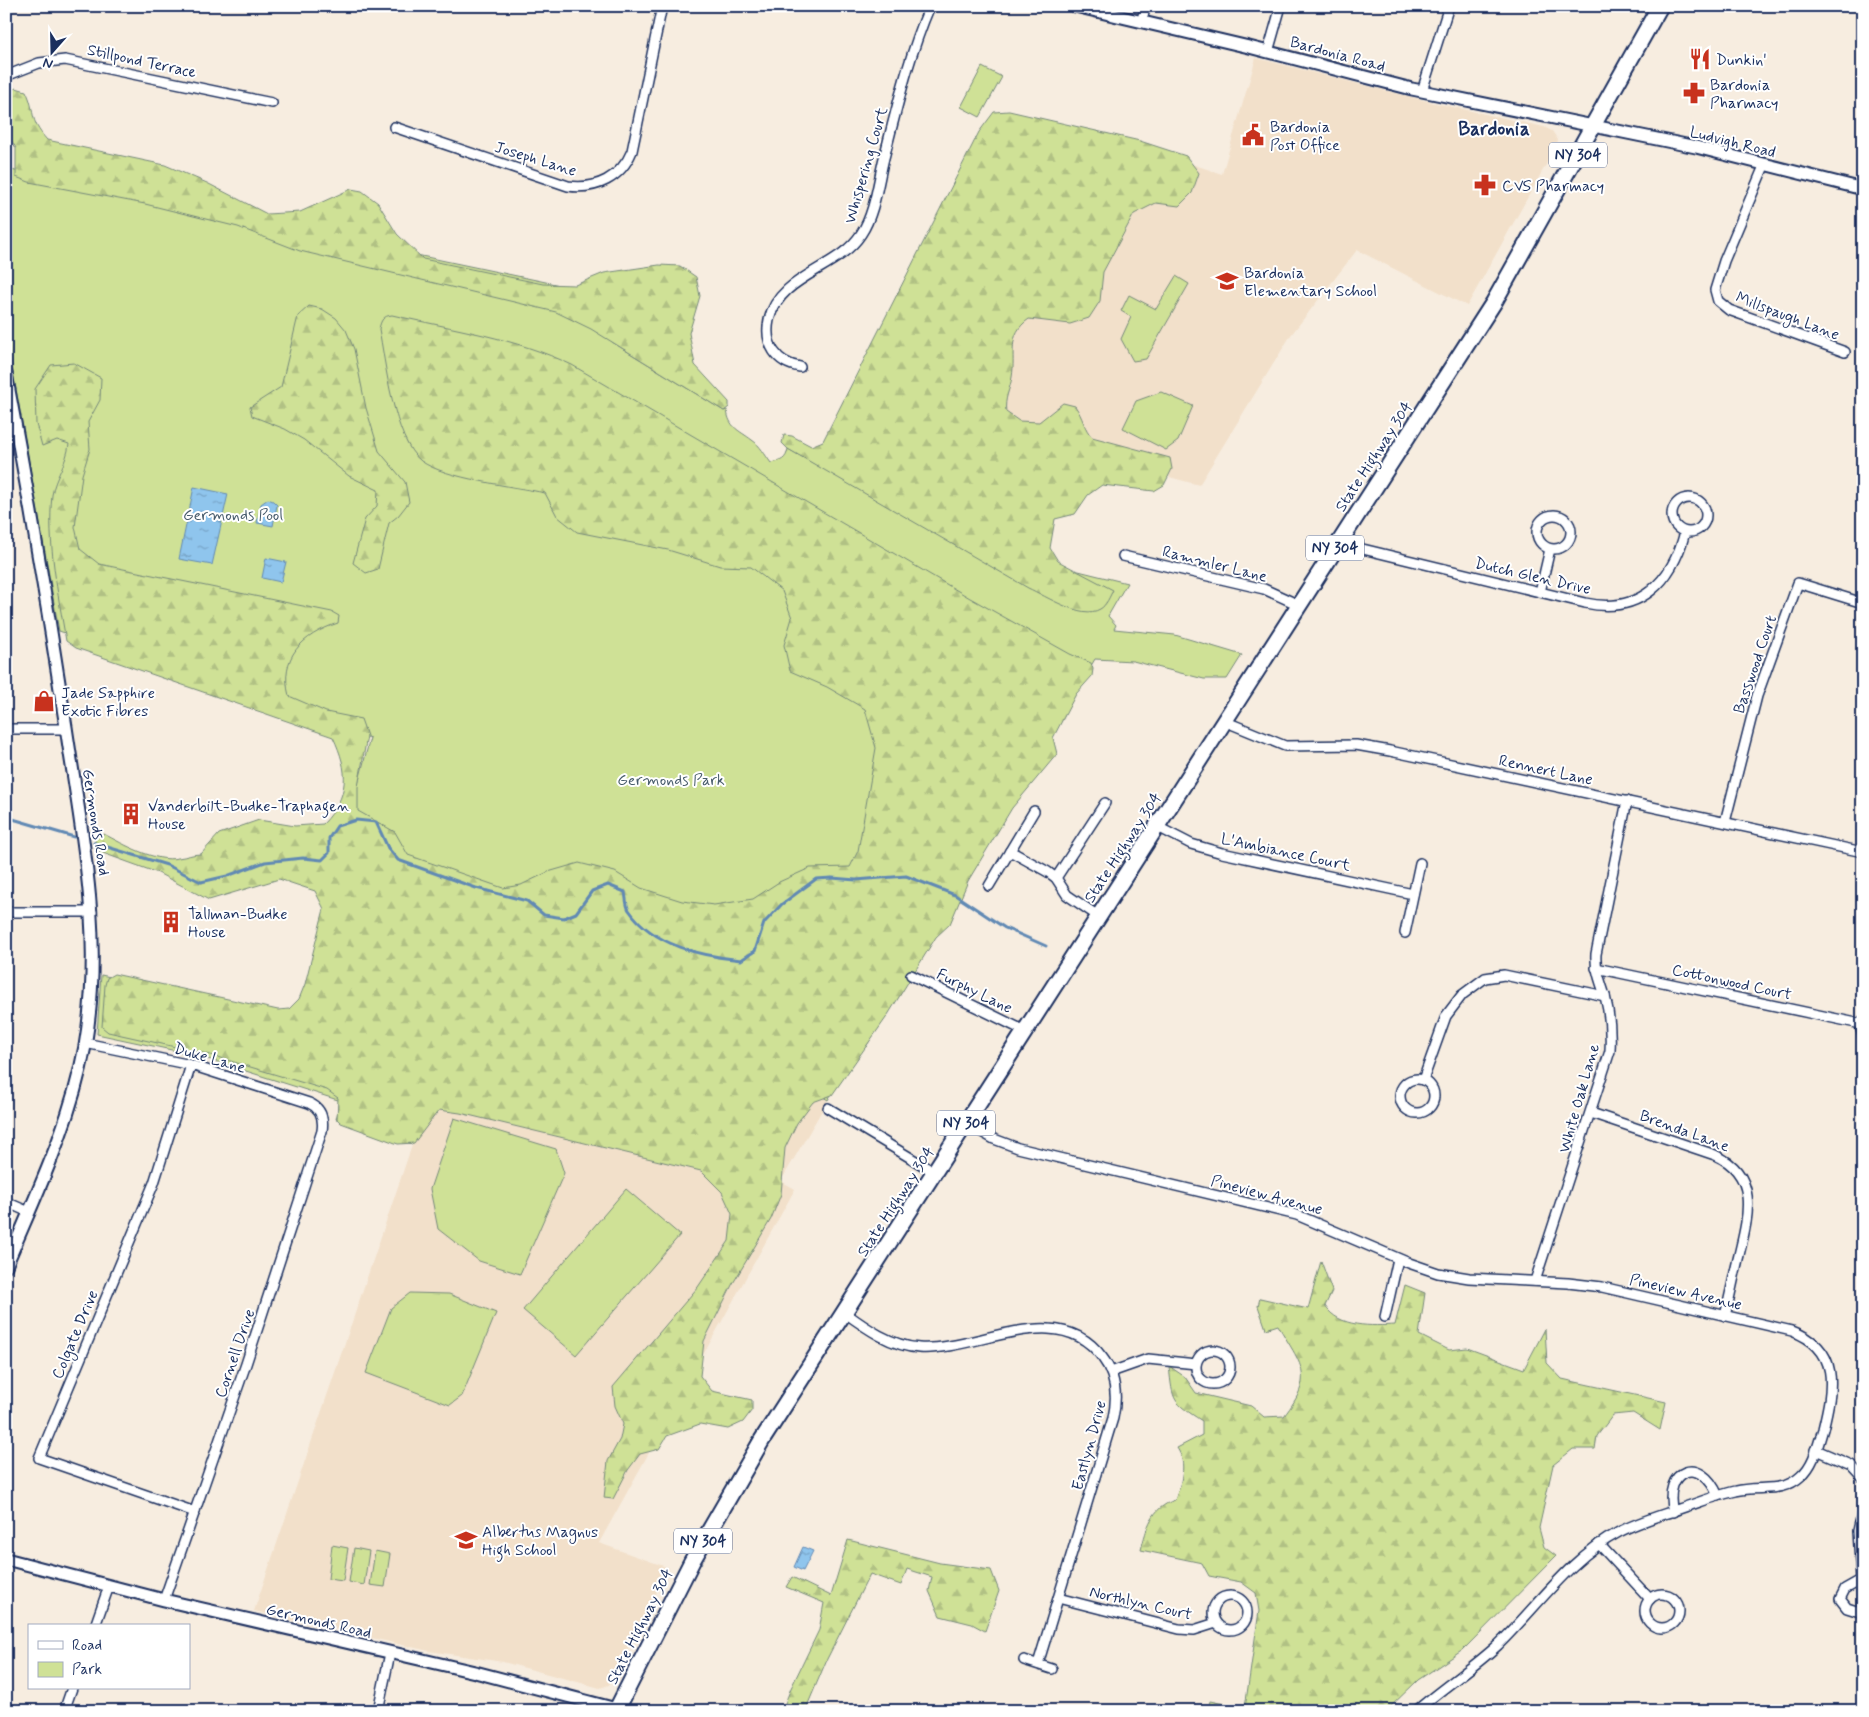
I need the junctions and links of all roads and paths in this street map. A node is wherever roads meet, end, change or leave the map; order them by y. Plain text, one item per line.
1 (662, 6) edge
2 (930, 6) edge
3 (1076, 6) edge
4 (1146, 6) edge
5 (1281, 6) edge
6 (1449, 6) edge
7 (1660, 6) edge
8 (1141, 22) junction
9 (1268, 52) junction
10 (6, 76) edge
11 (1422, 91) junction
12 (272, 103) dead end
13 (1594, 126) junction
14 (394, 127) dead end
15 (1764, 166) junction
16 (1863, 189) edge
17 (1844, 352) dead end
18 (800, 367) dead end
19 (6, 374) edge
20 (9, 404) edge
21 (1685, 532) dead end
22 (1338, 543) junction
23 (1550, 549) dead end
24 (1123, 556) dead end
25 (1540, 592) junction
26 (1863, 603) edge
27 (1299, 605) junction
28 (1224, 721) junction
29 (6, 729) edge
30 (66, 730) junction
31 (1627, 801) junction
32 (1105, 803) dead end
33 (1034, 811) dead end
34 (1725, 822) junction
35 (1156, 826) junction
36 (1010, 851) junction
37 (1863, 852) edge
38 (1420, 863) dead end
39 (1056, 878) junction
40 (989, 886) dead end
41 (1413, 894) junction
42 (6, 912) edge
43 (92, 912) junction
44 (1098, 916) junction
45 (1405, 933) dead end
46 (1596, 968) junction
47 (912, 975) dead end
48 (1605, 996) junction
49 (1862, 1022) edge
50 (1025, 1031) junction
51 (1863, 1036) edge
52 (85, 1043) junction
53 (191, 1065) junction
54 (1423, 1080) dead end
55 (828, 1108) dead end
56 (321, 1114) joint
57 (1591, 1114) junction
58 (966, 1123) junction
59 (934, 1172) junction
60 (6, 1202) edge
61 (29, 1212) junction
62 (1398, 1259) junction
63 (6, 1266) edge
64 (1535, 1281) junction
65 (844, 1312) junction
66 (1725, 1316) junction
67 (1385, 1317) dead end
68 (1196, 1364) dead end
69 (1111, 1372) junction
70 (1816, 1450) junction
71 (1863, 1478) edge
72 (1718, 1496) junction
73 (1863, 1509) edge
74 (194, 1512) junction
75 (1673, 1512) junction
76 (1599, 1544) junction
77 (6, 1559) edge
78 (1861, 1580) junction
79 (109, 1586) junction
80 (1058, 1598) junction
81 (1650, 1599) dead end
82 (164, 1600) junction
83 (1863, 1612) edge
84 (1216, 1623) dead end
85 (96, 1624) edge
86 (390, 1653) junction
87 (1024, 1660) dead end
88 (1038, 1664) junction
89 (1052, 1668) dead end
90 (71, 1690) edge
91 (619, 1710) edge
92 (64, 1711) edge
93 (378, 1711) edge
94 (1416, 1711) edge

1 - 14 street, Joseph Lane
2 - 18 street, Whispering Court
3 - 8 street, Bardonia Road
4 - 8 street
5 - 9 street
6 - 11 street
7 - 13 main road, State Highway 304 / NY 304
8 - 9 street, Bardonia Road
9 - 11 street, Bardonia Road
10 - 12 street, Stillpond Terrace
11 - 13 street, Bardonia Road
13 - 15 street, Ludvigh Road
13 - 22 main road, State Highway 304 / NY 304
15 - 16 street, Ludvigh Road
15 - 17 street, Millspaugh Lane
19 - 20 street, Germonds Road
20 - 30 street, Germonds Road
21 - 25 street, Dutch Glen Drive
22 - 25 street, Dutch Glen Drive
22 - 27 main road, State Highway 304 / NY 304
23 - 25 street
24 - 27 street, Rammler Lane
26 - 34 street, Basswood Court
27 - 28 main road, State Highway 304 / NY 304
28 - 31 street, Rennert Lane
28 - 35 main road, State Highway 304 / NY 304
29 - 30 street
30 - 43 street, Germonds Road
31 - 34 street, Rennert Lane
31 - 46 street, White Oak Lane
32 - 39 street
33 - 36 street
34 - 37 street, Rennert Lane
35 - 41 street, L'Ambiance Court
35 - 44 main road, State Highway 304 / NY 304
36 - 39 street
36 - 40 street
38 - 41 street
39 - 44 street
41 - 45 street
42 - 43 street
43 - 52 street, Germonds Road
44 - 50 main road, State Highway 304 / NY 304
46 - 48 street, White Oak Lane
46 - 49 street, Cottonwood Court
47 - 50 street, Furphy Lane
48 - 54 street
48 - 57 street, White Oak Lane
49 - 51 street, Cottonwood Court
50 - 58 main road, State Highway 304 / NY 304
52 - 53 street, Duke Lane
52 - 61 street, Germonds Road
53 - 56 street, Duke Lane
53 - 74 street, Colgate Drive
55 - 59 street
56 - 74 street, Cornell Drive
57 - 64 street, White Oak Lane
57 - 66 street, Brenda Lane
58 - 59 main road, State Highway 304 / NY 304
58 - 62 street, Pineview Avenue
59 - 65 main road, State Highway 304 / NY 304
60 - 61 street
61 - 63 street, Germonds Road
62 - 64 street, Pineview Avenue
62 - 67 street
64 - 66 street, Pineview Avenue
65 - 69 street, Eastlyn Drive
65 - 91 main road, State Highway 304 / NY 304
66 - 70 street, Pineview Avenue
68 - 69 street
69 - 80 street, Eastlyn Drive
70 - 71 street
70 - 72 street, Pineview Avenue
72 - 75 street, Pineview Avenue
72 - 75 street
73 - 78 street
74 - 82 street, Cornell Drive
75 - 76 street, Pineview Avenue
76 - 81 street
76 - 94 street, Pineview Avenue
77 - 79 street, Germonds Road
78 - 83 street
78 - 83 street
79 - 82 street, Germonds Road
79 - 85 street
80 - 84 street, Northlyn Court
80 - 88 street, Eastlyn Drive
82 - 86 street, Germonds Road
86 - 91 street, Germonds Road
86 - 93 street
87 - 88 street
88 - 89 street
90 - 92 street

